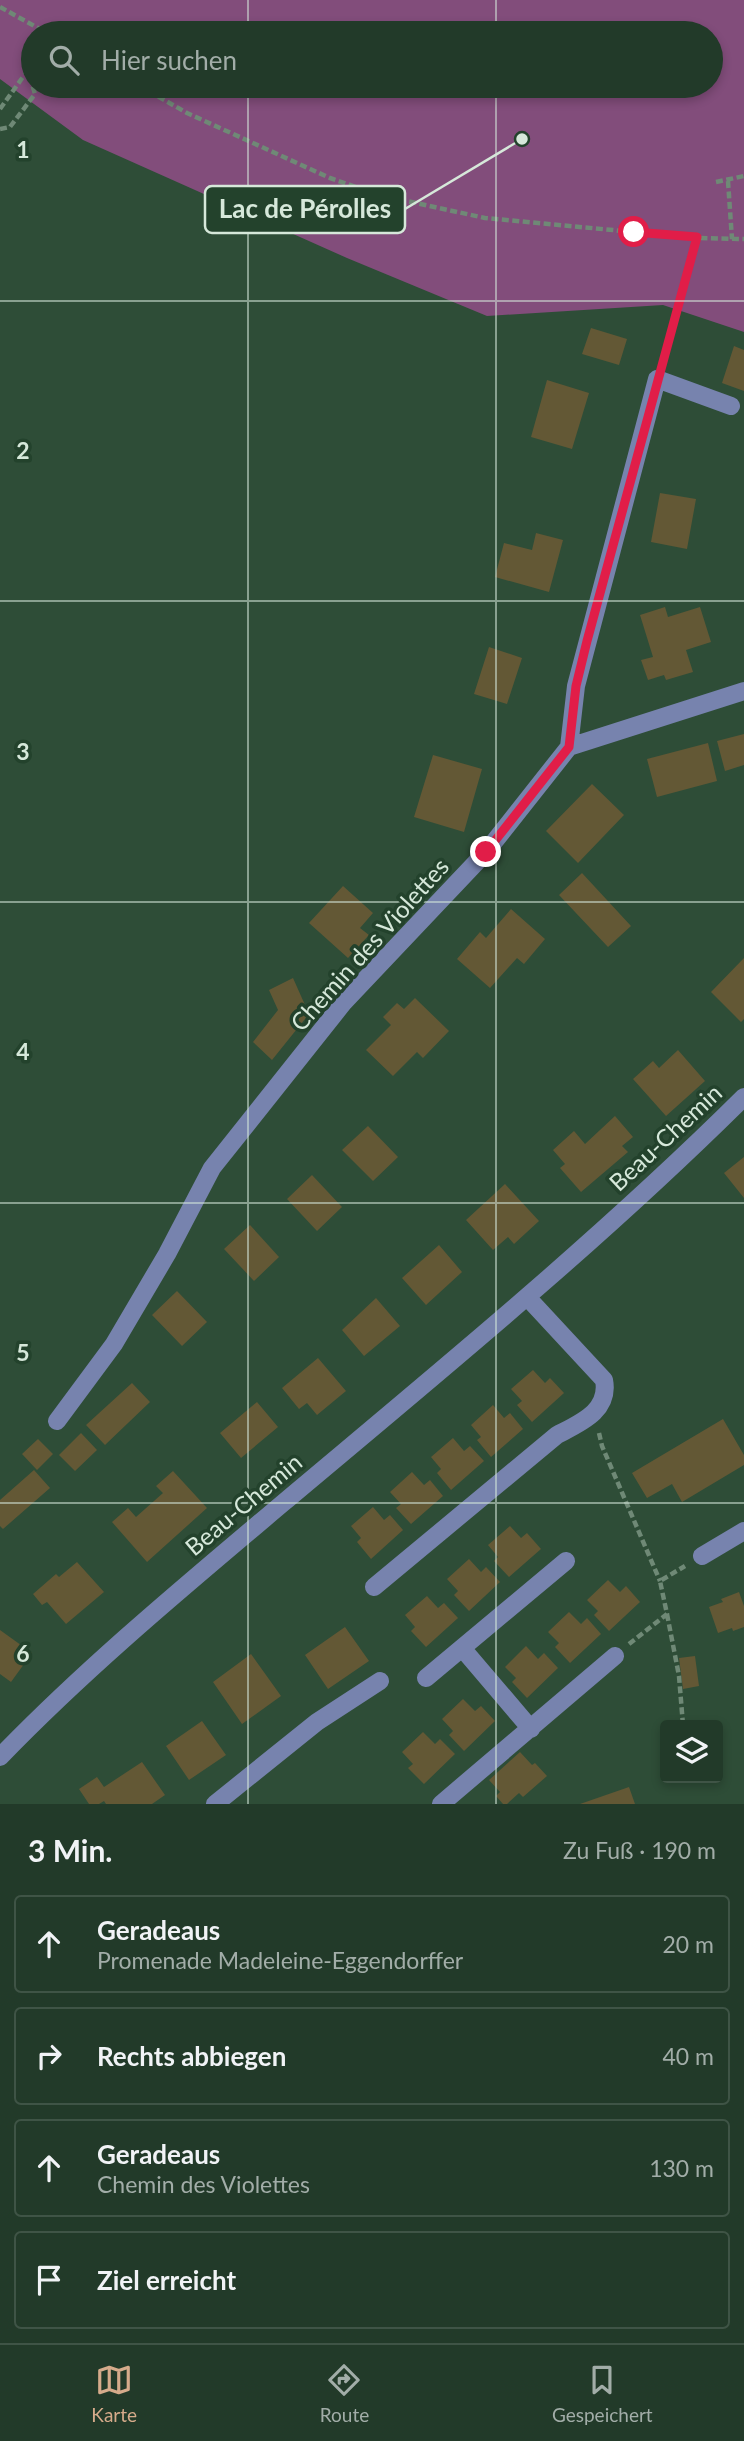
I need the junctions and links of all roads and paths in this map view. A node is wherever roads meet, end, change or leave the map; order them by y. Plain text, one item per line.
1 (0, 7) edge
2 (25, 21) edge
3 (21, 80) edge
4 (31, 98) edge
5 (160, 98) edge
6 (0, 109) edge
7 (0, 129) edge
8 (744, 176) edge
9 (728, 181) junction
10 (716, 182) dead end
11 (697, 237) junction
12 (732, 239) junction
13 (744, 239) edge
14 (657, 379) junction
15 (731, 406) dead end
16 (744, 691) edge
17 (569, 747) junction
18 (744, 1097) edge
19 (527, 1297) junction
20 (57, 1421) dead end
21 (602, 1446) dead end
22 (744, 1531) edge
23 (702, 1556) joint
24 (566, 1561) dead end
25 (660, 1581) junction
26 (374, 1587) dead end
27 (667, 1614) junction
28 (462, 1648) junction
29 (615, 1656) joint
30 (426, 1678) dead end
31 (380, 1681) dead end
32 (683, 1720) edge
33 (531, 1729) junction
34 (0, 1758) edge
35 (215, 1804) edge
36 (441, 1804) edge

1 - 2 path
3 - 6 path
4 - 7 path
5 - 11 path
8 - 9 path
9 - 10 path
9 - 12 path
11 - 12 path
11 - 14 path
12 - 13 path
14 - 15 street
14 - 17 street
16 - 17 street
17 - 20 street, Chemin des Violettes
18 - 19 street, Beau-Chemin
19 - 26 street
19 - 34 street, Beau-Chemin
21 - 25 path
22 - 23 street
23 - 25 path
24 - 28 street
25 - 27 path
27 - 29 path
27 - 32 path
28 - 30 street
28 - 33 street
29 - 33 street
31 - 35 street
33 - 36 street

